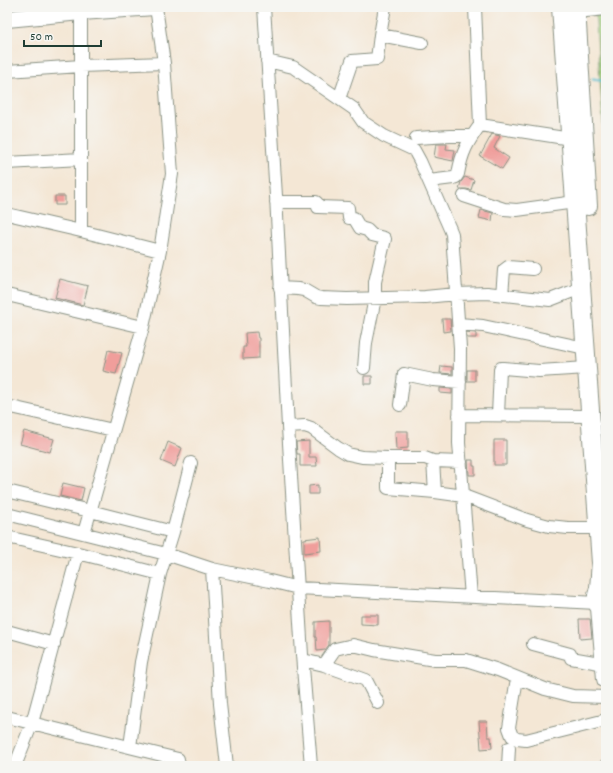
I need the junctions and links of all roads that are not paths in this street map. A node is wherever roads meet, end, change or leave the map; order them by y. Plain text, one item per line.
1 (15, 7) edge
2 (155, 7) edge
3 (264, 7) edge
4 (385, 7) edge
5 (475, 7) edge
6 (7, 8) edge
7 (571, 9) edge
8 (606, 9) edge
9 (81, 12) junction
10 (7, 18) edge
11 (380, 35) junction
12 (422, 43) dead end
13 (267, 61) junction
14 (164, 63) junction
15 (81, 66) junction
16 (7, 71) edge
17 (339, 99) junction
18 (480, 126) junction
19 (472, 136) junction
20 (416, 138) dead end
21 (570, 139) junction
22 (81, 159) junction
23 (7, 163) edge
24 (429, 181) junction
25 (464, 196) dead end
26 (276, 202) junction
27 (575, 202) junction
28 (7, 214) edge
29 (81, 231) junction
30 (160, 251) junction
31 (533, 269) dead end
32 (280, 288) junction
33 (581, 288) junction
34 (456, 294) junction
35 (7, 295) edge
36 (502, 295) junction
37 (375, 298) junction
38 (459, 324) junction
39 (143, 327) junction
40 (585, 348) junction
41 (364, 368) dead end
42 (587, 368) junction
43 (460, 382) junction
44 (400, 405) dead end
45 (7, 406) edge
46 (460, 415) junction
47 (498, 416) junction
48 (590, 416) junction
49 (288, 427) junction
50 (113, 430) junction
51 (388, 458) junction
52 (433, 461) junction
53 (461, 462) junction
54 (191, 463) dead end
55 (7, 491) edge
56 (435, 492) junction
57 (464, 496) junction
58 (606, 497) edge
59 (90, 511) junction
60 (7, 514) edge
61 (598, 528) junction
62 (173, 532) junction
63 (84, 533) junction
64 (7, 537) edge
65 (78, 553) junction
66 (166, 554) junction
67 (212, 569) junction
68 (160, 574) junction
69 (298, 588) junction
70 (471, 597) junction
71 (601, 600) edge
72 (7, 631) edge
73 (54, 644) junction
74 (532, 644) dead end
75 (303, 660) junction
76 (324, 665) junction
77 (605, 672) edge
78 (517, 678) junction
79 (606, 697) edge
80 (378, 703) dead end
81 (7, 717) edge
82 (606, 720) edge
83 (32, 723) junction
84 (130, 747) junction
85 (509, 748) dead end
86 (15, 766) edge
87 (179, 766) edge
88 (227, 766) edge
89 (311, 766) edge
90 (508, 766) edge

1 - 6 street
2 - 9 street
2 - 14 street
3 - 13 street
4 - 11 street
5 - 18 street
7 - 8 street
7 - 21 main road
7 - 58 main road
9 - 10 street
9 - 15 street
11 - 12 street
11 - 17 street
13 - 17 street
13 - 26 street
14 - 15 street
14 - 30 street
15 - 16 street
15 - 22 street
17 - 24 street
18 - 19 street
18 - 21 street
19 - 20 street
19 - 24 street
21 - 27 main road
22 - 23 street
22 - 29 street
24 - 34 street
25 - 27 street
26 - 32 street
26 - 37 street
27 - 33 main road
28 - 29 street
29 - 30 street
30 - 39 street
31 - 36 street
32 - 37 street
32 - 49 street
33 - 36 street
33 - 40 main road
34 - 36 street
34 - 37 street
34 - 38 street
35 - 39 street
37 - 41 street
38 - 40 street
38 - 43 street
39 - 50 street
40 - 42 main road
42 - 47 street
42 - 48 main road
43 - 44 street
43 - 46 street
45 - 50 street
46 - 47 street
46 - 53 street
47 - 48 street
48 - 61 main road
49 - 51 street
49 - 69 street
50 - 59 street
51 - 52 street
51 - 56 street
52 - 53 street
52 - 56 street
53 - 57 street
54 - 62 street
55 - 59 street
56 - 57 street
57 - 61 street
57 - 70 street
59 - 62 street
59 - 63 street
60 - 63 street
61 - 71 main road
62 - 66 street
63 - 66 street
64 - 65 street
65 - 68 street
65 - 73 street
66 - 67 street
66 - 68 street
67 - 69 street
67 - 88 street
68 - 84 street
69 - 70 street
69 - 75 street
70 - 71 street
71 - 77 main road
72 - 73 street
73 - 83 street
74 - 77 street
75 - 76 street
75 - 89 street
76 - 78 street
76 - 80 street
78 - 79 street
78 - 82 street
81 - 83 street
83 - 84 street
83 - 86 street
84 - 87 street
85 - 90 street

